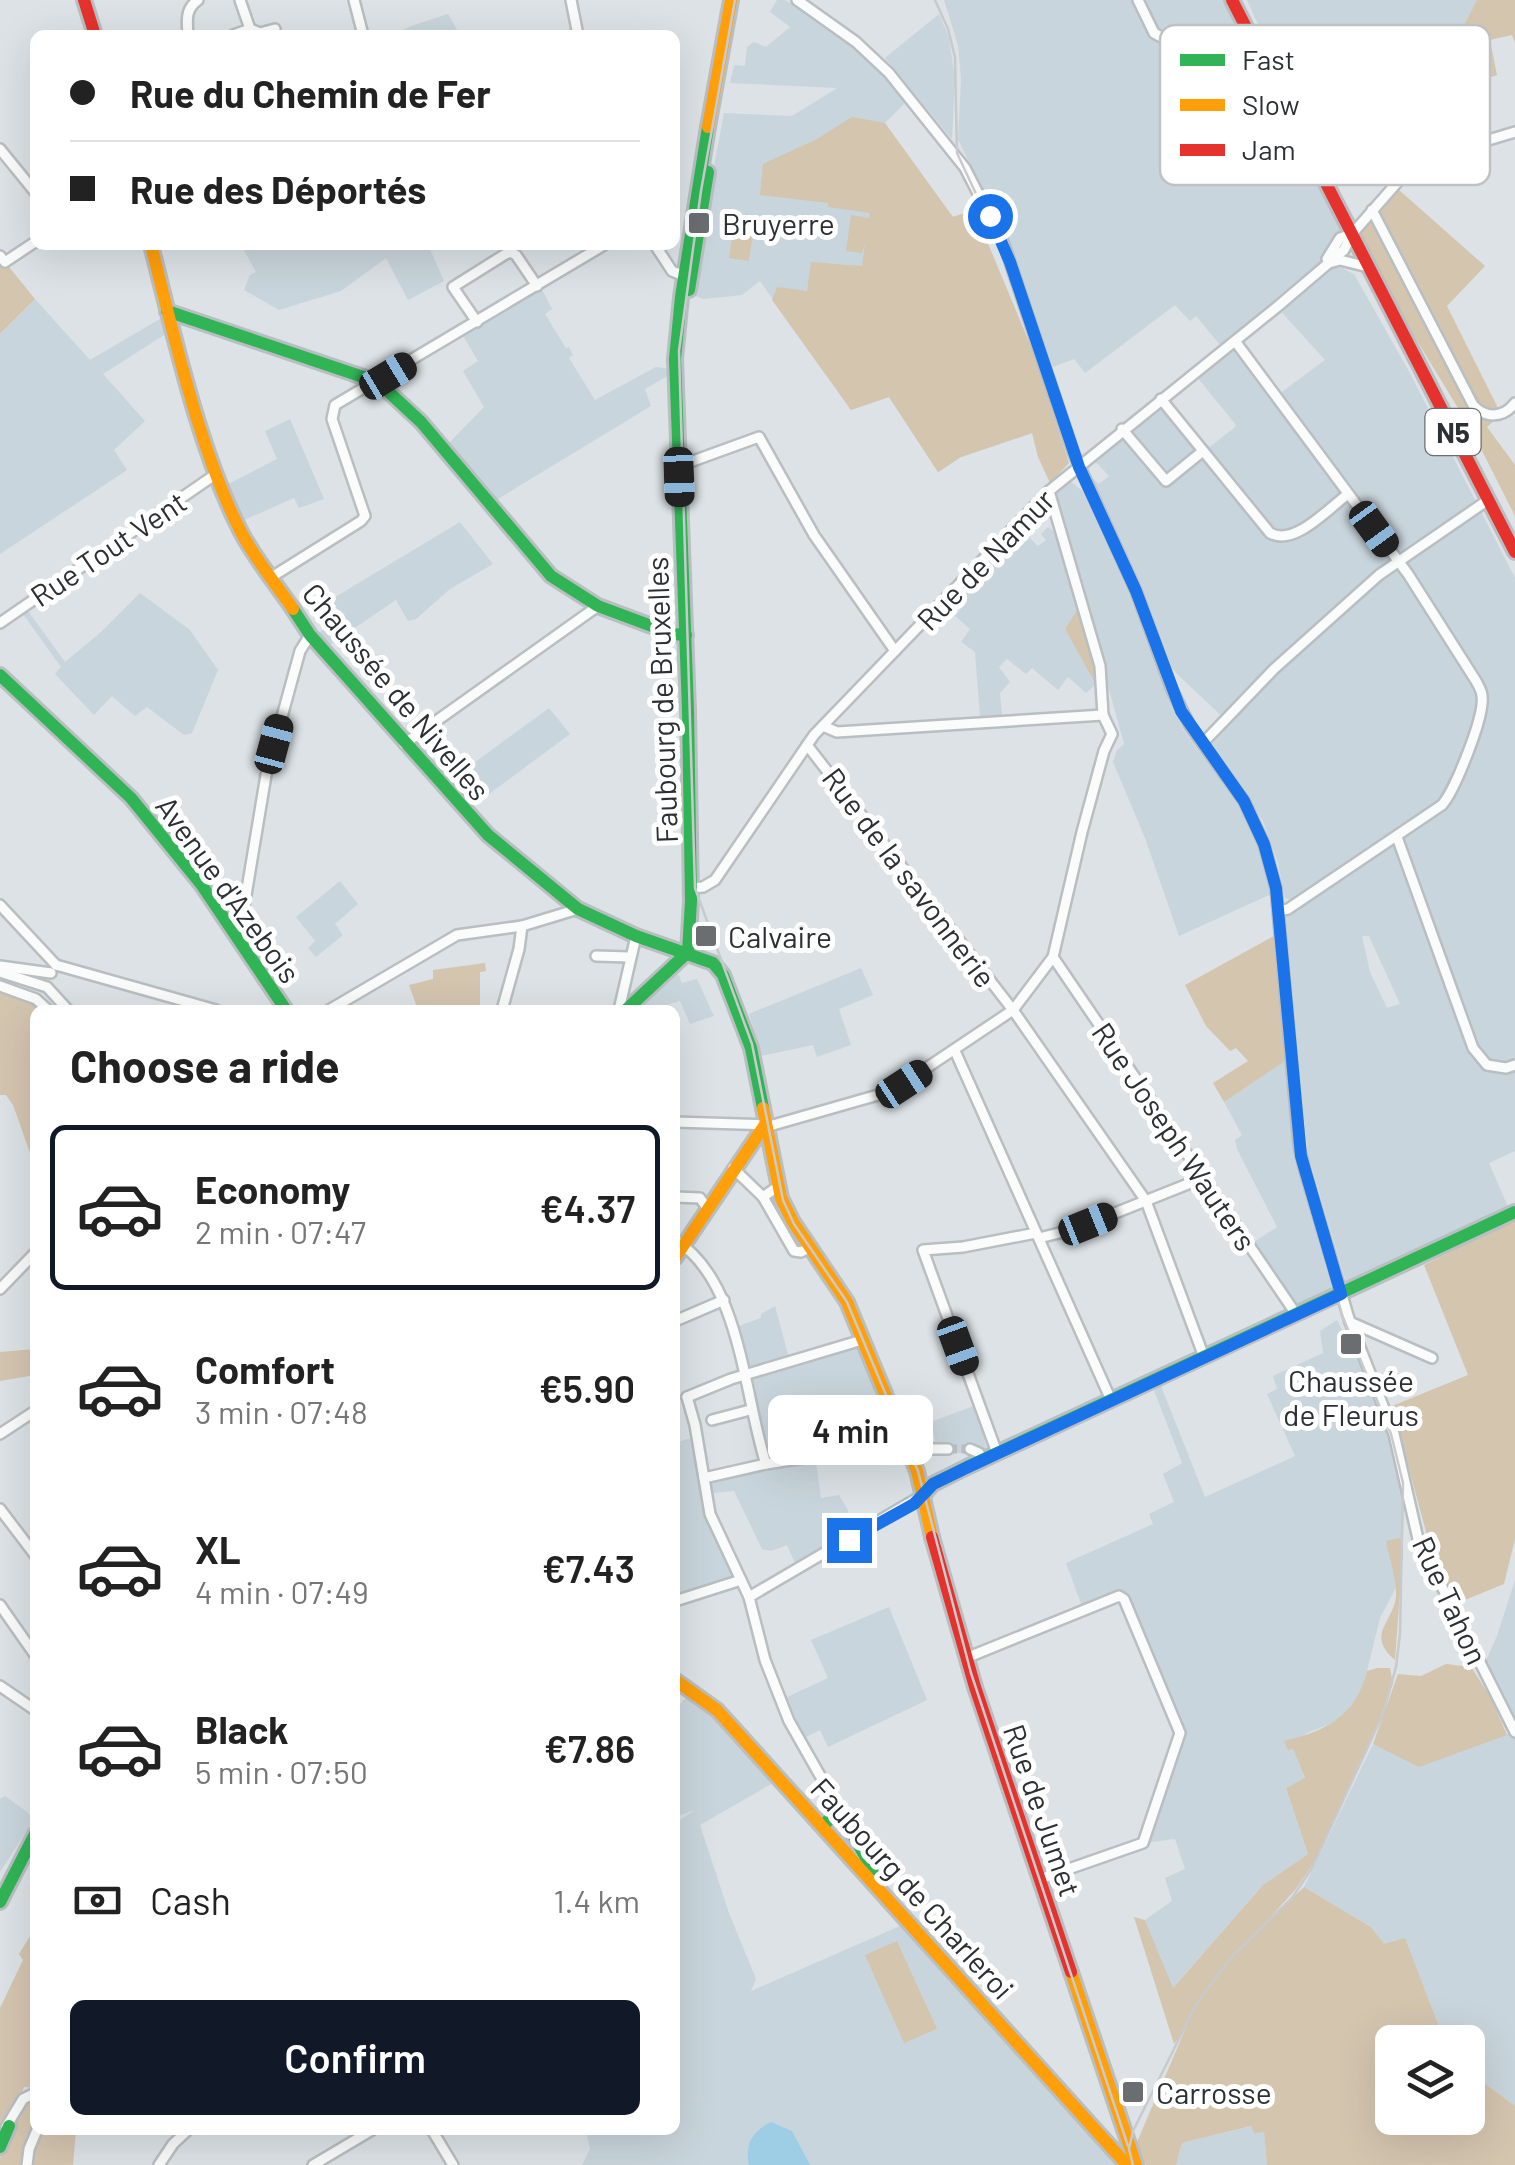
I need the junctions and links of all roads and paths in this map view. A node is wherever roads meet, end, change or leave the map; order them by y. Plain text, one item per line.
1 (84, 0) edge
2 (198, 0) edge
3 (240, 0) edge
4 (586, 0) edge
5 (735, 0) edge
6 (797, 0) edge
7 (1138, 0) edge
8 (1232, 0) edge
9 (356, 1) edge
10 (571, 2) edge
11 (1245, 25) edge
12 (94, 30) edge
13 (187, 30) edge
14 (250, 30) edge
15 (362, 30) edge
16 (577, 30) edge
17 (1160, 37) edge
18 (1515, 132) edge
19 (1490, 141) edge
20 (0, 149) edge
21 (1327, 185) edge
22 (1395, 185) edge
23 (30, 186) edge
24 (1372, 210) junction
25 (1352, 234) junction
26 (30, 245) edge
27 (152, 250) edge
28 (596, 250) edge
29 (658, 250) edge
30 (2, 259) edge
31 (1322, 266) junction
32 (1368, 267) junction
33 (688, 277) junction
34 (536, 286) junction
35 (169, 318) junction
36 (476, 322) junction
37 (1235, 341) junction
38 (378, 382) junction
39 (1160, 399) junction
40 (1515, 403) edge
41 (1122, 429) junction
42 (1203, 451) junction
43 (679, 466) junction
44 (1079, 467) junction
45 (216, 474) junction
46 (1049, 491) junction
47 (1348, 494) junction
48 (1488, 500) junction
49 (1515, 552) edge
50 (1400, 564) junction
51 (270, 578) junction
52 (598, 606) junction
53 (0, 622) edge
54 (310, 635) junction
55 (686, 636) junction
56 (895, 652) junction
57 (0, 674) edge
58 (1103, 715) junction
59 (823, 726) junction
60 (1203, 743) junction
61 (404, 744) junction
62 (807, 745) junction
63 (1397, 837) junction
64 (691, 881) junction
65 (0, 906) edge
66 (578, 910) junction
67 (1279, 911) junction
68 (230, 924) junction
69 (522, 926) junction
70 (636, 936) junction
71 (688, 952) junction
72 (596, 956) dead end
73 (629, 957) junction
74 (1053, 958) junction
75 (719, 968) joint
76 (0, 969) edge
77 (53, 969) junction
78 (0, 986) edge
79 (47, 987) junction
80 (43, 1005) edge
81 (45, 1005) edge
82 (63, 1005) edge
83 (196, 1005) edge
84 (283, 1005) edge
85 (337, 1005) edge
86 (503, 1005) edge
87 (623, 1005) edge
88 (628, 1005) edge
89 (1013, 1010) junction
90 (955, 1051) junction
91 (1515, 1065) edge
92 (680, 1122) edge
93 (766, 1122) junction
94 (733, 1168) junction
95 (1203, 1178) junction
96 (777, 1187) junction
97 (680, 1197) edge
98 (762, 1197) junction
99 (1146, 1201) junction
100 (707, 1208) junction
101 (1515, 1212) edge
102 (1037, 1236) junction
103 (680, 1243) edge
104 (810, 1247) junction
105 (794, 1251) junction
106 (30, 1258) edge
107 (800, 1261) dead end
108 (0, 1289) edge
109 (1341, 1294) junction
110 (724, 1300) junction
111 (1296, 1314) junction
112 (680, 1319) edge
113 (1350, 1322) junction
114 (862, 1340) junction
115 (1204, 1358) junction
116 (1432, 1358) dead end
117 (744, 1375) junction
118 (1112, 1400) junction
119 (750, 1410) junction
120 (30, 1414) edge
121 (712, 1420) dead end
122 (0, 1434) edge
123 (907, 1446) junction
124 (948, 1449) tunnel mouth
125 (970, 1449) tunnel mouth
126 (999, 1452) junction
127 (982, 1460) junction
128 (766, 1464) junction
129 (704, 1478) junction
130 (923, 1495) junction
131 (0, 1509) edge
132 (30, 1546) edge
133 (741, 1580) junction
134 (748, 1597) junction
135 (680, 1599) edge
136 (0, 1605) edge
137 (30, 1649) edge
138 (966, 1658) junction
139 (680, 1684) edge
140 (0, 1686) edge
141 (30, 1707) edge
142 (1515, 1732) edge
143 (826, 1819) junction
144 (854, 1835) junction
145 (839, 1843) junction
146 (30, 1844) edge
147 (1040, 1878) junction
148 (0, 1902) edge
149 (1060, 2086) junction
150 (30, 2093) edge
151 (4, 2129) edge
152 (35, 2135) edge
153 (183, 2135) edge
154 (364, 2135) edge
155 (435, 2135) edge
156 (1117, 2138) junction
157 (0, 2147) edge
158 (28, 2165) edge
159 (159, 2165) edge
160 (313, 2165) edge
161 (452, 2165) edge
162 (1127, 2165) edge
163 (1136, 2165) edge

1 - 12 main road
2 - 13 street
3 - 14 street
4 - 10 street
5 - 33 main road, Faubourg de Bruxelles
6 - 44 street, Rue Tahon
7 - 17 street
8 - 11 main road, N5
9 - 15 street
10 - 16 street
18 - 19 street, Rue de Namur
20 - 23 street
21 - 25 main road, N5
22 - 24 street, Rue de Namur
24 - 25 street, Rue de Namur
24 - 40 street
25 - 31 street, Rue de Namur
25 - 32 main road, N5
26 - 30 street
27 - 35 main road, Chaussée de Nivelles
28 - 34 street
29 - 33 street
31 - 32 street
31 - 37 street, Rue de Namur
32 - 48 main road, N5
33 - 43 main road, Faubourg de Bruxelles
34 - 36 street
34 - 36 street
35 - 38 main road
35 - 45 main road, Chaussée de Nivelles
36 - 38 street
37 - 39 street, Rue de Namur
37 - 47 street
38 - 51 street
38 - 52 main road
39 - 41 street, Rue de Namur
39 - 42 street
41 - 42 street
41 - 44 street, Rue de Namur
42 - 47 street
43 - 55 main road, Faubourg de Bruxelles
43 - 56 street
44 - 46 street, Rue de Namur
44 - 60 street, Rue Tahon
45 - 51 main road, Chaussée de Nivelles
45 - 53 street, Rue Tout Vent
46 - 56 street, Rue de Namur
46 - 58 street
47 - 50 street
48 - 49 main road, N5
48 - 50 street
50 - 60 street
50 - 63 street
51 - 54 main road, Chaussée de Nivelles
52 - 55 main road
52 - 61 street
54 - 61 main road, Chaussée de Nivelles
54 - 68 street
55 - 64 main road, Faubourg de Bruxelles
56 - 59 street, Rue de Namur
57 - 68 main road, Avenue d'Azebois
58 - 59 street
58 - 74 street
59 - 62 street, Rue de Namur
60 - 67 street, Rue Tahon
61 - 66 main road, Chaussée de Nivelles
62 - 64 street, Rue de Namur
62 - 89 street, Rue de la savonnerie
63 - 67 street
63 - 91 street
64 - 71 main road, Faubourg de Bruxelles
65 - 77 street
66 - 69 street
66 - 70 main road, Chaussée de Nivelles
67 - 109 street, Rue Tahon
68 - 84 main road, Avenue d'Azebois
69 - 85 street
69 - 86 street
70 - 71 main road, Chaussée de Nivelles
70 - 73 street
71 - 75 main road, Chaussée de Nivelles
71 - 88 main road
72 - 73 street
73 - 87 street
74 - 89 street
74 - 95 street, Rue Joseph Wauters
75 - 93 main road, Rue de Jumet
76 - 77 street
76 - 79 street
77 - 79 street
77 - 83 street
78 - 80 street
79 - 81 street
79 - 82 street
89 - 90 street
89 - 99 street, Rue de la savonnerie
90 - 93 street
90 - 102 street
92 - 93 street
93 - 94 main road
93 - 96 main road, Rue de Jumet
94 - 98 street
94 - 100 main road
95 - 99 street
95 - 111 street, Rue Joseph Wauters
96 - 98 street
96 - 104 main road, Rue de Jumet
97 - 100 street
98 - 105 street
99 - 102 street
99 - 115 street, Rue de la savonnerie
100 - 103 main road
101 - 109 main road
102 - 118 street
102 - 126 street
103 - 110 street
104 - 105 street
104 - 114 main road, Rue de Jumet
105 - 107 street
106 - 108 street
109 - 111 main road
109 - 113 street, Rue Tahon
110 - 112 street
110 - 117 street
111 - 115 main road
113 - 116 street
113 - 142 street, Rue Tahon
114 - 117 street
114 - 123 main road, Rue de Jumet
115 - 118 main road
117 - 119 street
117 - 129 street
118 - 126 main road
119 - 121 street
119 - 128 street
120 - 122 street
123 - 124 street
123 - 128 street
123 - 130 main road, Rue de Jumet
125 - 127 street
126 - 127 main road
127 - 130 main road
128 - 129 street
129 - 133 street
130 - 134 street
130 - 138 main road, Rue de Jumet
131 - 132 street
133 - 134 street
133 - 135 street
134 - 143 street
136 - 137 street
138 - 147 main road, Rue de Jumet
138 - 147 street
139 - 143 main road, Faubourg de Charleroi
140 - 141 street
143 - 144 main road
143 - 145 main road, Faubourg de Charleroi
144 - 145 main road
144 - 149 main road
145 - 149 main road, Faubourg de Charleroi
146 - 148 main road
147 - 156 main road, Rue de Jumet
149 - 156 main road, Faubourg de Charleroi
150 - 151 street
151 - 157 main road
152 - 158 street
153 - 159 street
154 - 160 street
155 - 161 street
156 - 162 main road
156 - 163 main road

